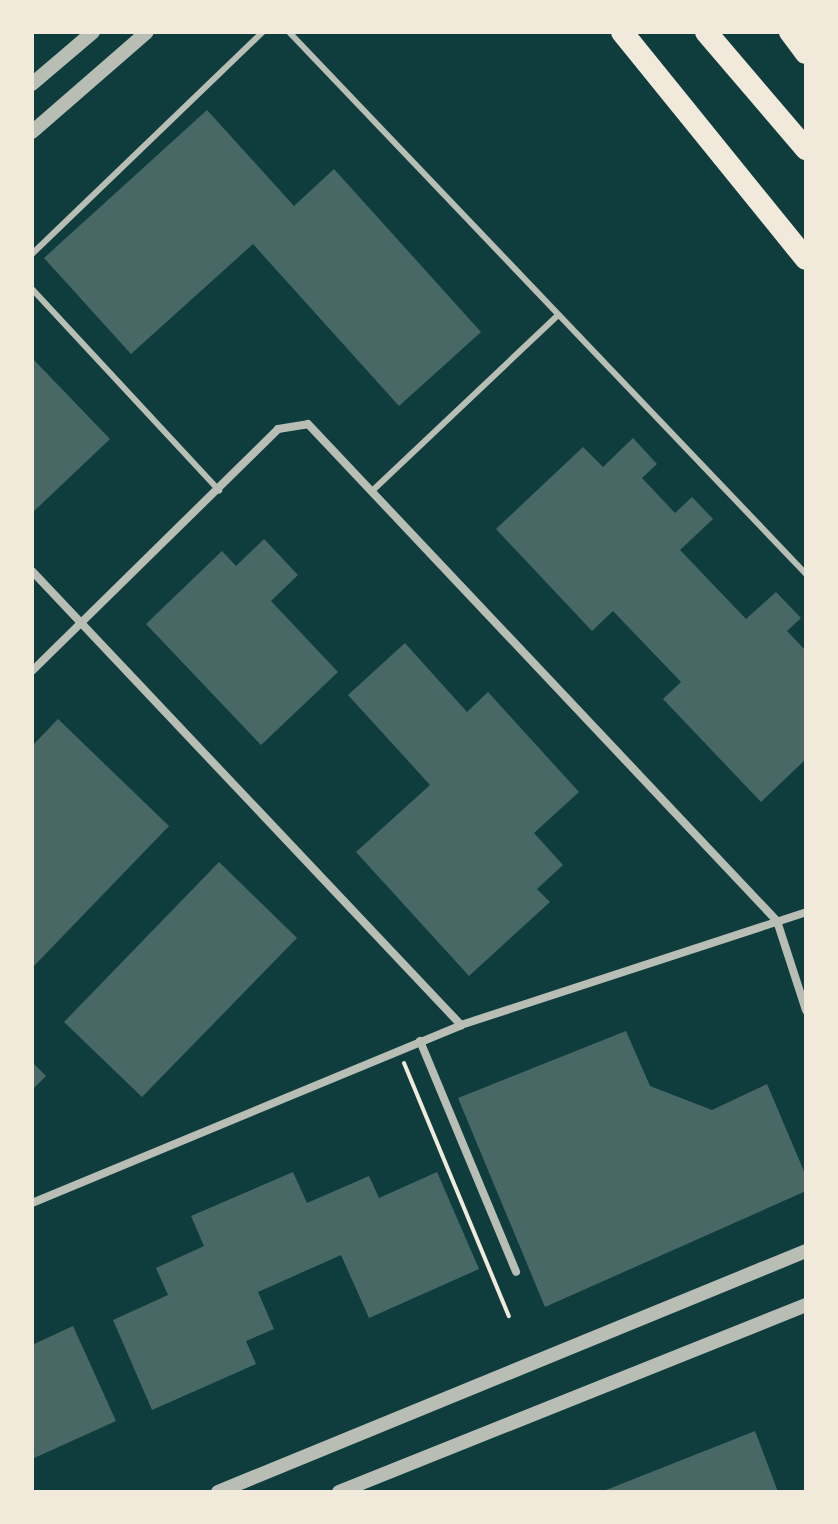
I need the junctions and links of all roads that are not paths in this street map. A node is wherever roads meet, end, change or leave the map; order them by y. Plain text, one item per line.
1 (93, 32) edge
2 (147, 32) edge
3 (263, 32) edge
4 (289, 32) edge
5 (622, 32) edge
6 (706, 32) edge
7 (790, 32) edge
8 (806, 53) edge
9 (32, 84) edge
10 (32, 132) edge
11 (806, 149) edge
12 (32, 254) edge
13 (806, 259) edge
14 (32, 289) edge
15 (556, 317) junction
16 (219, 490) junction
17 (371, 492) junction
18 (32, 571) edge
19 (806, 574) edge
20 (81, 620) junction
21 (32, 671) edge
22 (806, 912) edge
23 (777, 921) junction
24 (806, 1010) edge
25 (461, 1025) junction
26 (420, 1041) junction
27 (32, 1203) edge
28 (806, 1251) edge
29 (516, 1272) dead end
30 (806, 1305) edge
31 (218, 1492) edge
32 (339, 1492) edge

1 - 9 street
2 - 10 street
3 - 12 lane
4 - 15 lane
5 - 13 highway
6 - 11 highway
7 - 8 highway
14 - 16 lane
15 - 17 lane
15 - 19 lane
16 - 17 street
16 - 20 street
17 - 23 street
18 - 20 street
20 - 21 street
20 - 25 street
22 - 23 street
23 - 24 street
23 - 25 street
25 - 26 street
26 - 27 street
26 - 29 street
28 - 31 street
30 - 32 street

